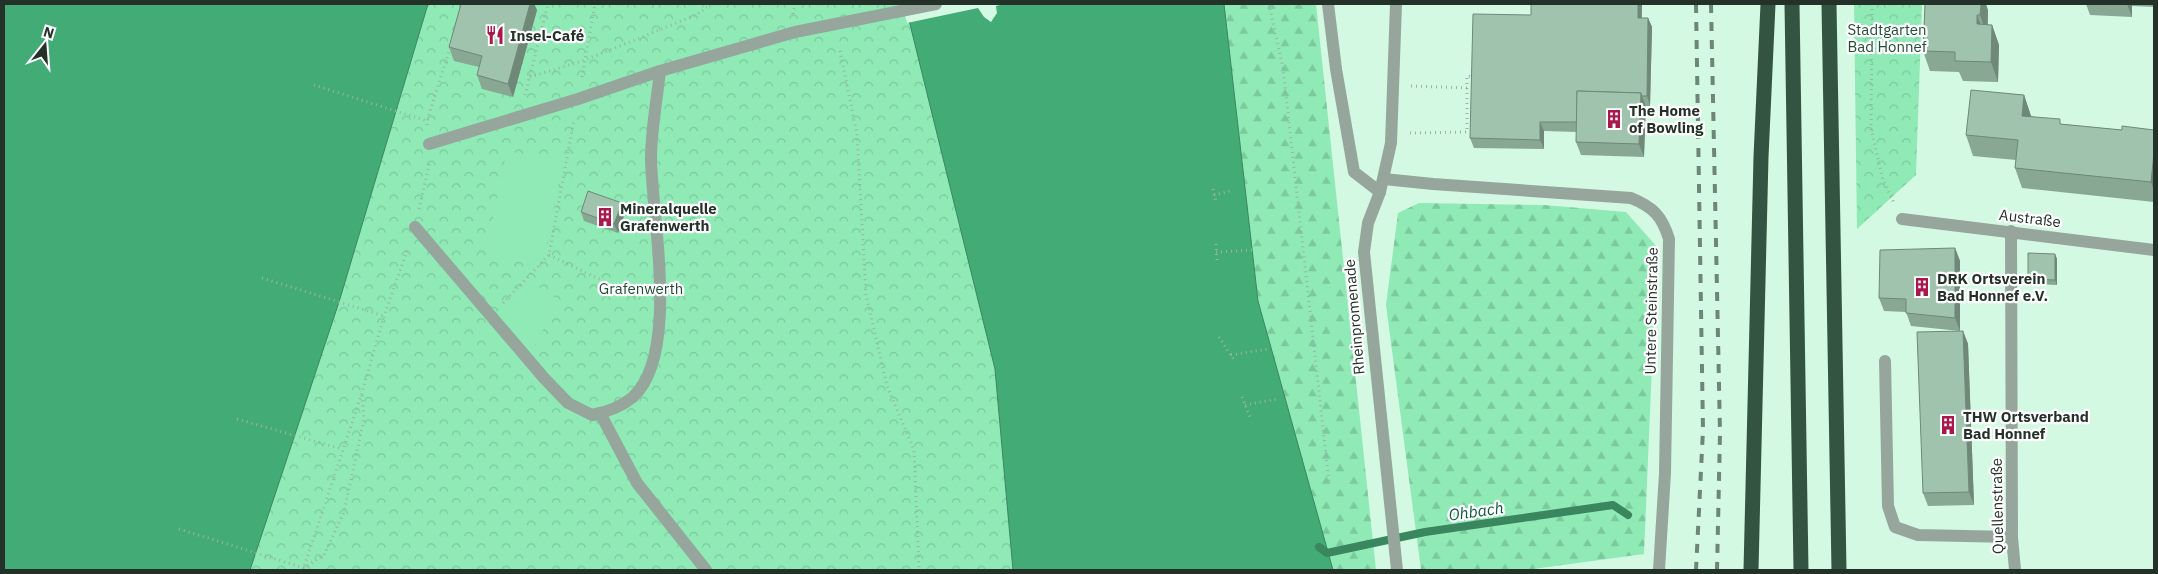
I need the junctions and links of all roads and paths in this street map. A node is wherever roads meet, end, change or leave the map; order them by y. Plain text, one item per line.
1 (548, 4) edge
2 (594, 4) edge
3 (711, 4) edge
4 (936, 4) edge
5 (1269, 4) edge
6 (1328, 4) edge
7 (1396, 4) edge
8 (1768, 4) edge
9 (1792, 4) edge
10 (1829, 4) edge
11 (1872, 4) edge
12 (452, 42) edge
13 (840, 51) dead end
14 (585, 60) junction
15 (660, 71) junction
16 (530, 77) junction
17 (1475, 77) edge
18 (314, 85) dead end
19 (1393, 86) junction
20 (1467, 88) junction
21 (578, 99) junction
22 (518, 117) junction
23 (427, 121) junction
24 (1392, 133) junction
25 (430, 144) junction
26 (1384, 179) junction
27 (1213, 189) dead end
28 (1232, 190) dead end
29 (1380, 192) junction
30 (1214, 195) junction
31 (1216, 202) dead end
32 (1902, 219) joint
33 (415, 227) junction
34 (2011, 231) junction
35 (1216, 244) dead end
36 (1252, 250) dead end
37 (2154, 250) edge
38 (1216, 252) junction
39 (549, 255) junction
40 (1216, 260) dead end
41 (262, 278) dead end
42 (660, 308) junction
43 (384, 316) junction
44 (490, 316) junction
45 (1219, 337) dead end
46 (1268, 349) dead end
47 (1231, 355) junction
48 (1234, 360) dead end
49 (1885, 361) dead end
50 (362, 393) junction
51 (1242, 397) dead end
52 (1278, 400) dead end
53 (1246, 405) junction
54 (600, 414) junction
55 (237, 419) dead end
56 (1251, 420) dead end
57 (342, 449) junction
58 (1329, 482) dead end
59 (179, 529) dead end
60 (2012, 537) junction
61 (304, 569) edge
62 (706, 570) edge
63 (920, 570) edge
64 (1398, 570) edge
65 (1659, 570) edge
66 (1751, 570) edge
67 (1802, 570) edge
68 (1839, 570) edge
69 (2015, 570) edge

1 - 16 path
2 - 14 path
3 - 14 path
4 - 15 street
5 - 58 path
6 - 29 street
7 - 19 street, Rheinpromenade
8 - 66 highway
9 - 67 highway
10 - 68 highway
11 - 32 path
12 - 23 path
13 - 63 path
14 - 16 path
15 - 21 street
15 - 42 street
16 - 22 path
17 - 20 path
18 - 23 path
19 - 20 path
19 - 24 street, Rheinpromenade
20 - 24 path
21 - 22 street
21 - 39 path
22 - 25 street
23 - 25 path
24 - 26 street, Rheinpromenade
25 - 33 path
26 - 29 street, Rheinpromenade
26 - 65 street, Untere Steinstraße
27 - 30 path
28 - 30 path
29 - 64 street, Rheinpromenade
30 - 31 path
32 - 34 street, Austraße
33 - 43 path
33 - 44 street
34 - 37 street, Austraße
34 - 60 street, Quellenstraße
35 - 38 path
36 - 38 path
38 - 40 path
39 - 42 path
39 - 44 path
41 - 43 path
42 - 54 street
43 - 50 path
44 - 54 street
45 - 47 path
46 - 47 path
47 - 48 path
49 - 60 street
50 - 57 path
50 - 61 path
51 - 53 path
52 - 53 path
53 - 56 path
54 - 62 street
55 - 57 path
57 - 61 path
59 - 61 path
60 - 69 street, Quellenstraße

